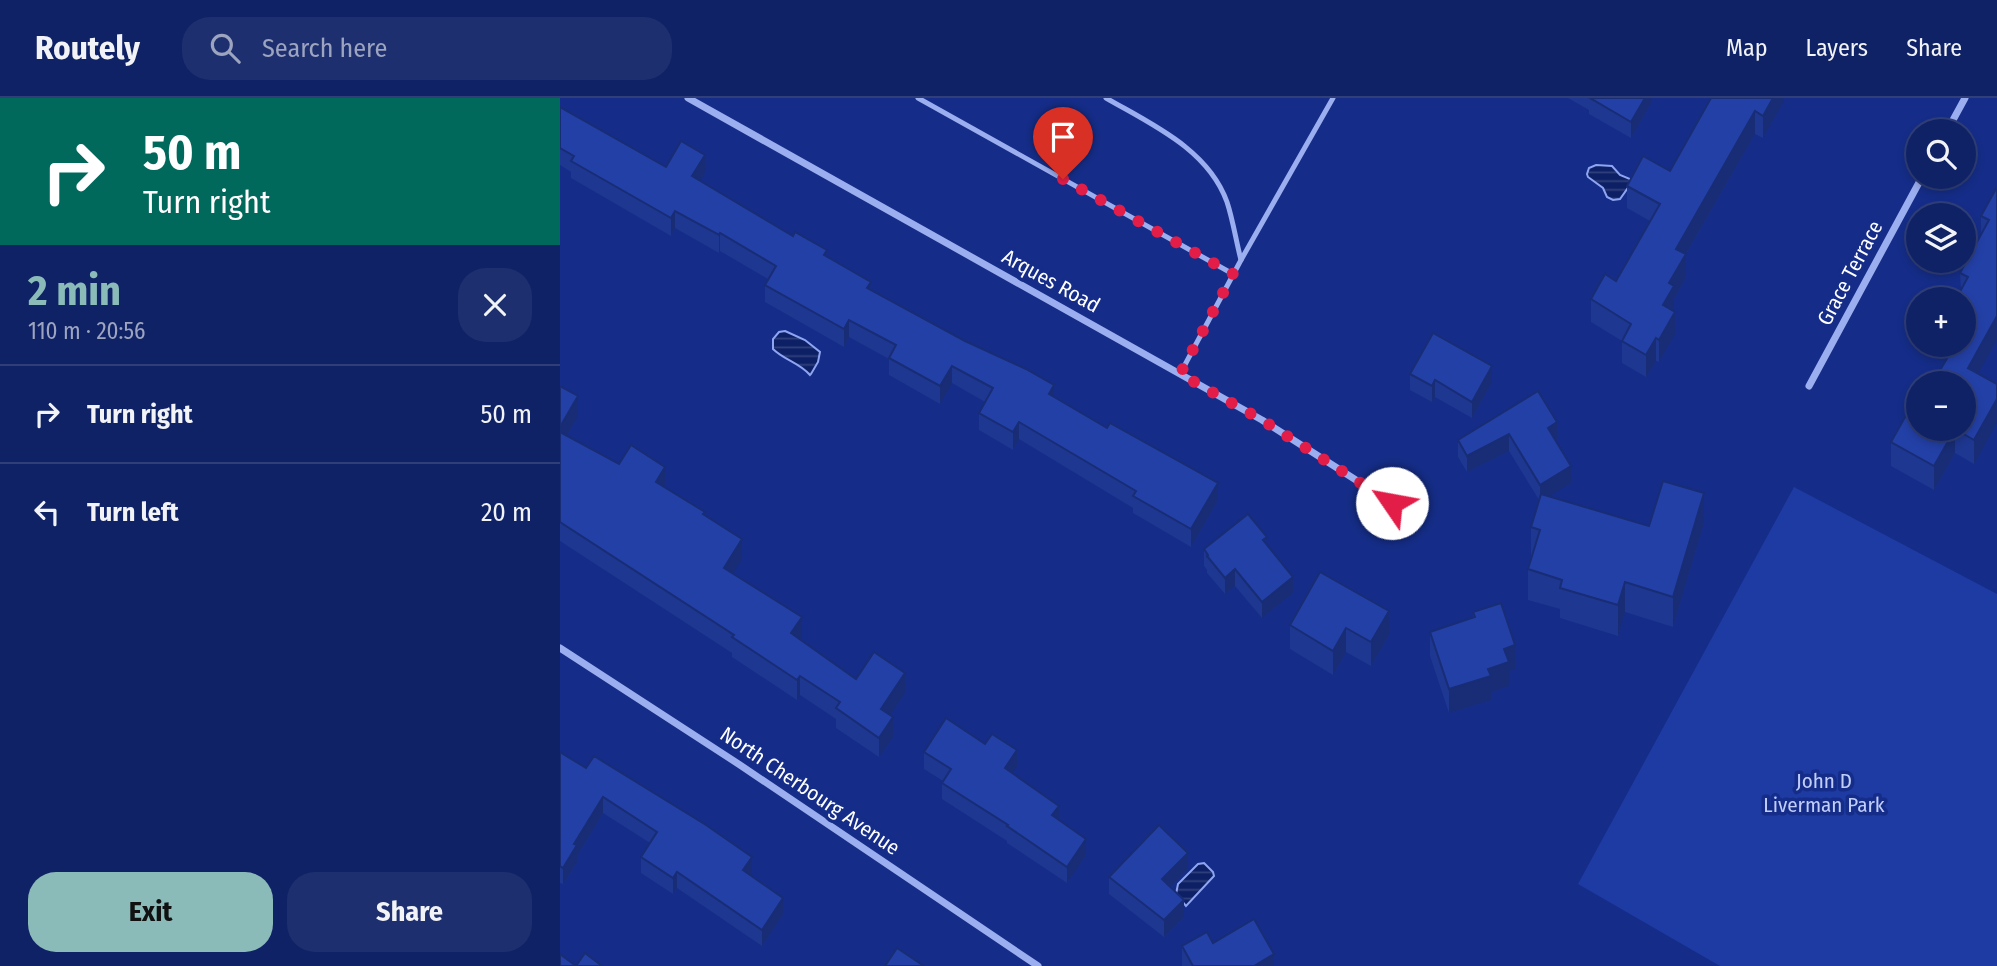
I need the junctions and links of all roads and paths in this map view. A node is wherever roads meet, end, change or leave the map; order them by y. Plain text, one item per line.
1 (688, 98) edge
2 (918, 98) edge
3 (1106, 98) edge
4 (1333, 98) edge
5 (1965, 98) edge
6 (1954, 119) edge
7 (1916, 189) edge
8 (1241, 260) junction
9 (1233, 274) junction
10 (1180, 374) junction
11 (1809, 386) dead end
12 (1392, 503) dead end
13 (560, 648) edge
14 (1038, 966) edge

1 - 10 street, Arques Road
2 - 9 lane
3 - 8 lane
4 - 8 lane
5 - 6 street
7 - 11 street, Grace Terrace
8 - 9 lane
9 - 10 lane
10 - 12 street, Arques Road
13 - 14 street, North Cherbourg Avenue

